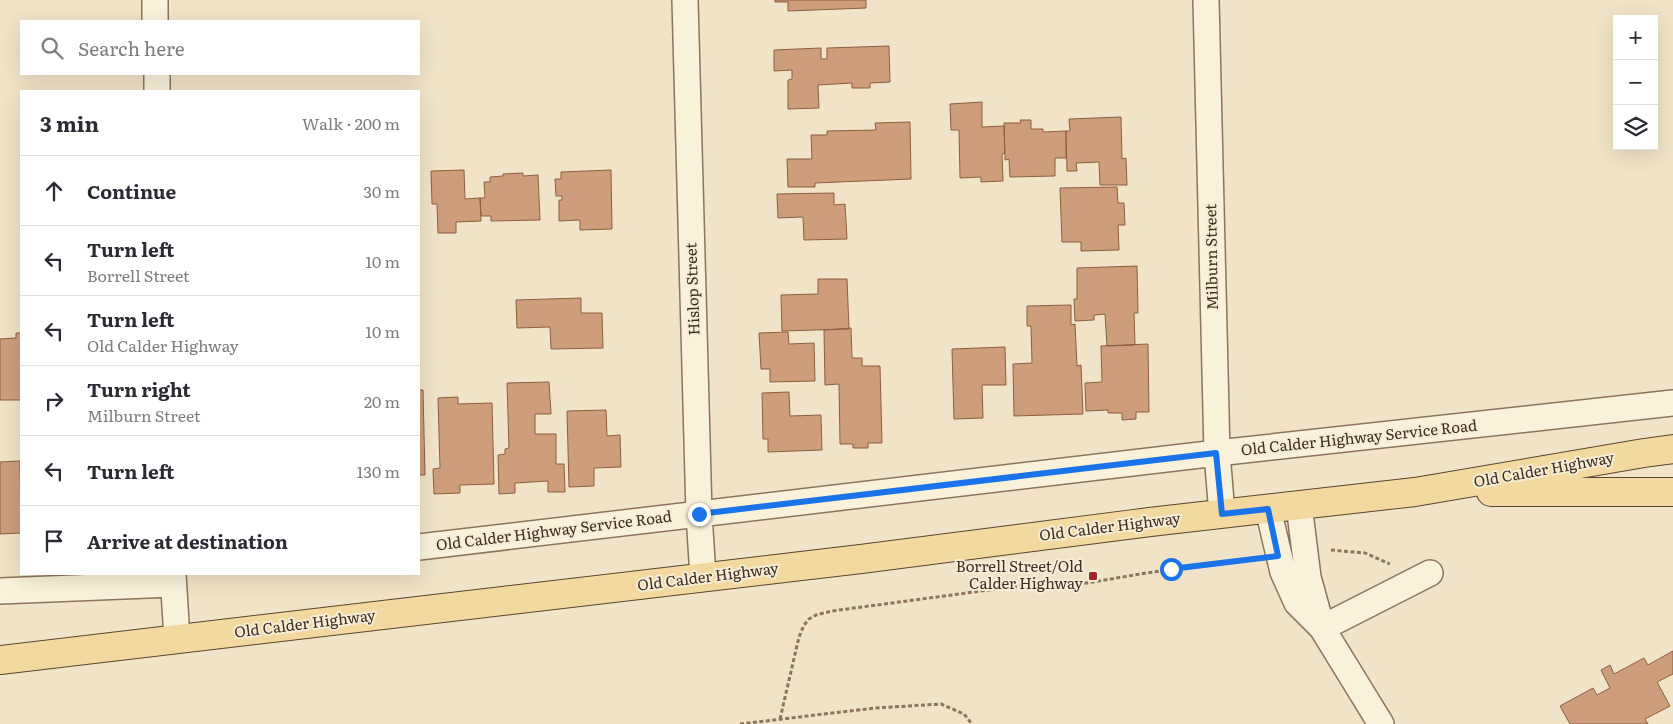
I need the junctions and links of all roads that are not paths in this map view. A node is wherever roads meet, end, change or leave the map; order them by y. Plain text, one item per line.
1 (154, 0) edge
2 (685, 0) edge
3 (1206, 0) edge
4 (155, 20) edge
5 (157, 75) edge
6 (157, 90) edge
7 (1673, 403) edge
8 (1673, 444) edge
9 (1673, 450) edge
10 (1216, 453) junction
11 (1644, 453) junction
12 (1415, 492) junction
13 (1673, 492) edge
14 (1299, 505) junction
15 (1268, 509) junction
16 (699, 514) junction
17 (1222, 514) junction
18 (420, 547) edge
19 (178, 577) edge
20 (703, 577) junction
21 (1421, 578) road end
22 (0, 591) edge
23 (1322, 628) junction
24 (177, 639) junction
25 (0, 660) edge
26 (1381, 724) edge

1 - 4 street
2 - 16 street, Hislop Street
3 - 10 street, Milburn Street
5 - 6 street
7 - 10 street, Old Calder Highway Service Road
8 - 11 main road
9 - 11 main road, Old Calder Highway
10 - 16 street, Old Calder Highway Service Road
10 - 17 street, Milburn Street
11 - 12 main road, Old Calder Highway
12 - 13 main road, Old Calder Highway
12 - 14 main road, Old Calder Highway
14 - 15 main road, Old Calder Highway
14 - 23 street
15 - 17 main road, Old Calder Highway
15 - 23 street
16 - 18 street, Old Calder Highway Service Road
16 - 20 street, Hislop Street
17 - 20 main road, Old Calder Highway
19 - 22 street
19 - 24 street
20 - 24 main road, Old Calder Highway
21 - 23 street
23 - 26 street
24 - 25 main road, Old Calder Highway

